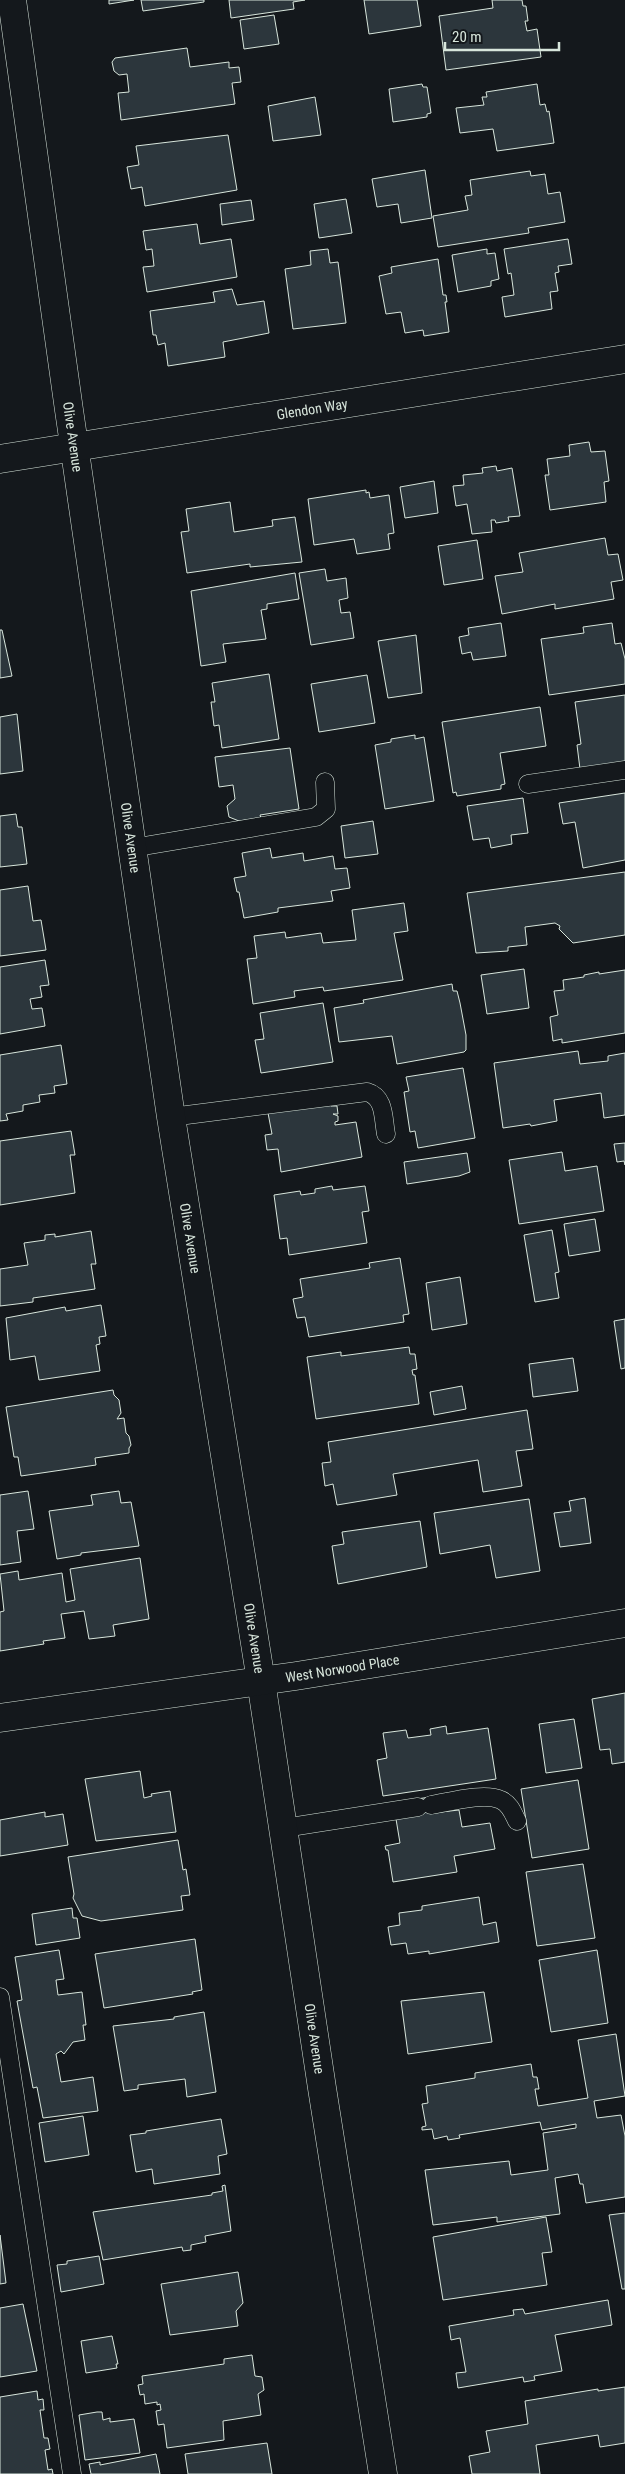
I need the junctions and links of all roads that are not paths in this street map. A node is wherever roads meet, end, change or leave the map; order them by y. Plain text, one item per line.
1 (12, 0) edge
2 (625, 359) edge
3 (74, 447) junction
4 (0, 458) edge
5 (625, 770) edge
6 (325, 782) dead end
7 (528, 784) dead end
8 (132, 848) junction
9 (171, 1118) junction
10 (386, 1134) dead end
11 (625, 1623) edge
12 (261, 1680) junction
13 (0, 1718) edge
14 (517, 1821) dead end
15 (284, 1828) junction
16 (0, 1997) edge
17 (72, 2474) edge
18 (383, 2474) edge

1 - 3 street, Olive Avenue
2 - 3 street, Glendon Way
3 - 4 street, Glendon Way
3 - 8 street, Olive Avenue
5 - 7 lane
6 - 8 lane
8 - 9 street, Olive Avenue
9 - 10 lane
9 - 12 street, Olive Avenue
11 - 12 street, West Norwood Place
12 - 13 street, West Norwood Place
12 - 15 street, Olive Avenue
14 - 15 lane
15 - 18 street, Olive Avenue
16 - 17 lane

